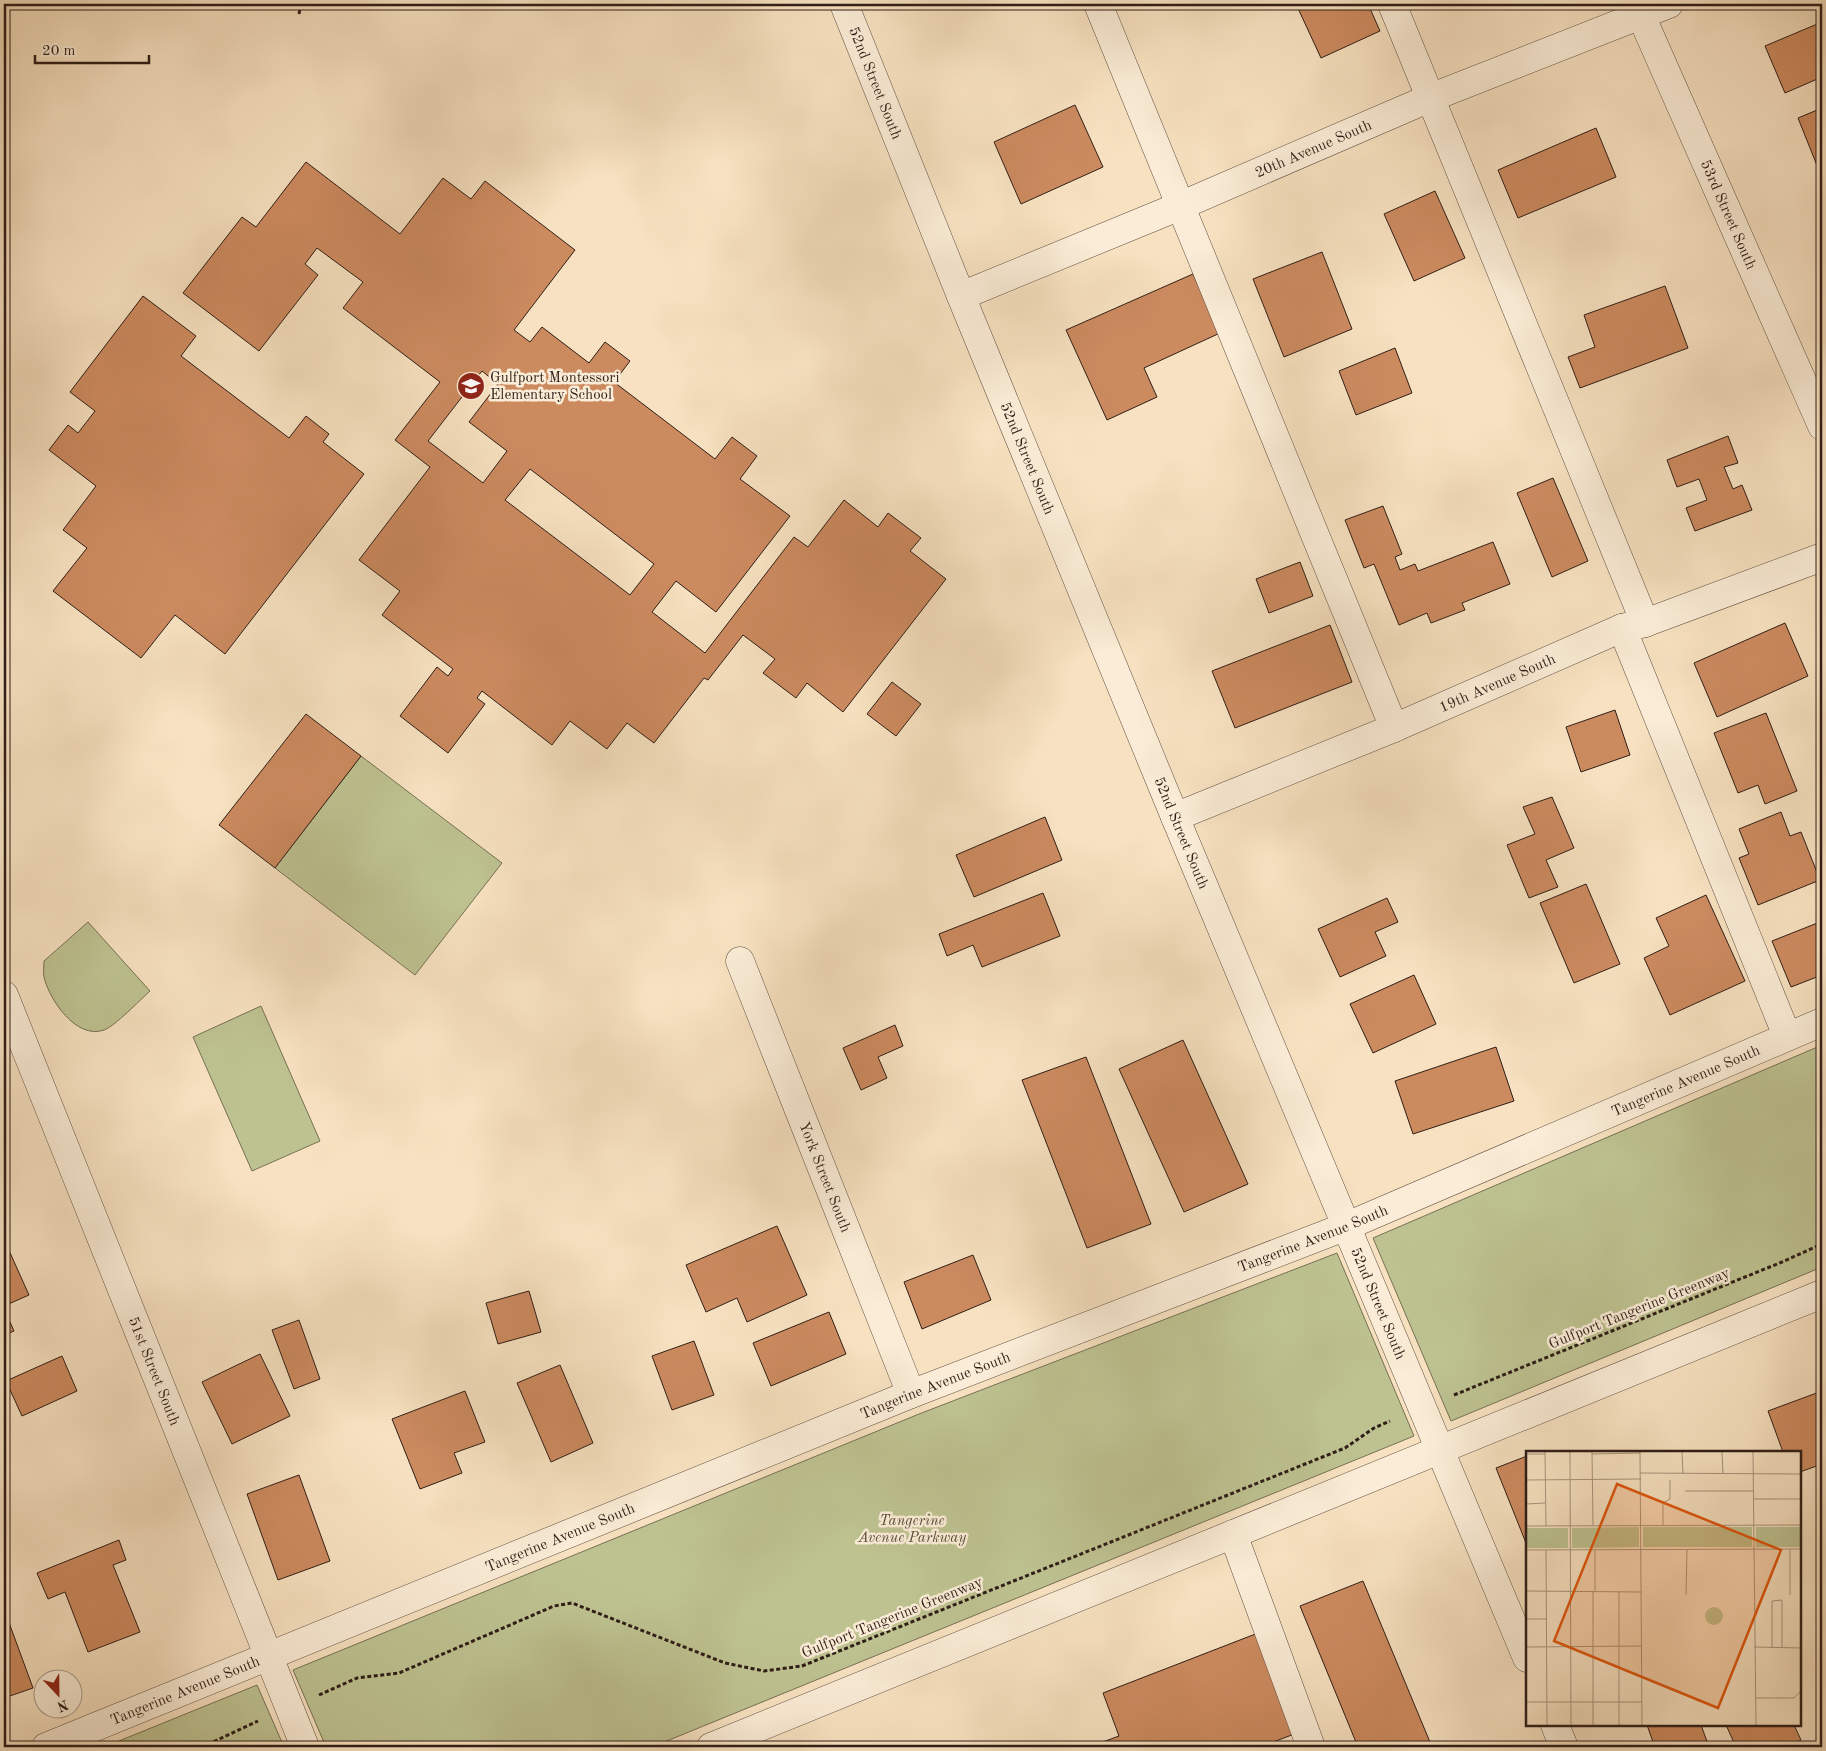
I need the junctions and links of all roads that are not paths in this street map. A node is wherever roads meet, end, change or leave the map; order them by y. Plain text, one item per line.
1 (844, 4) edge
2 (1098, 4) edge
3 (1392, 4) edge
4 (1669, 4) edge
5 (1638, 10) edge
6 (1430, 98) junction
7 (1180, 206) junction
8 (961, 296) junction
9 (1822, 426) edge
10 (1822, 557) edge
11 (1634, 626) junction
12 (1394, 728) junction
13 (1175, 817) junction
14 (740, 961) dead end
15 (4, 995) edge
16 (1822, 1022) edge
17 (1787, 1036) junction
18 (1347, 1226) junction
19 (1822, 1294) edge
20 (911, 1394) junction
21 (1441, 1449) junction
22 (1233, 1534) junction
23 (1526, 1656) edge
24 (267, 1657) junction
25 (1555, 1726) edge
26 (46, 1747) edge
27 (305, 1747) edge
28 (711, 1747) edge
29 (1311, 1747) edge
30 (1564, 1747) edge

1 - 8 street, 52nd Street South
2 - 7 street
3 - 6 street
4 - 5 street, 20th Avenue South
5 - 6 street, 20th Avenue South
5 - 9 street, 53rd Street South
6 - 7 street, 20th Avenue South
6 - 11 street
7 - 8 street, 20th Avenue South
7 - 12 street
8 - 13 street, 52nd Street South
10 - 11 street, 19th Avenue South
11 - 12 street, 19th Avenue South
11 - 17 street
12 - 13 street, 19th Avenue South
13 - 18 street, 52nd Street South
14 - 20 street, York Street South
15 - 24 street, 51st Street South
16 - 17 street, Tangerine Avenue South
17 - 18 street, Tangerine Avenue South
18 - 20 street, Tangerine Avenue South
18 - 21 street, 52nd Street South
19 - 21 street
20 - 24 street, Tangerine Avenue South
21 - 22 street
21 - 23 street, 52nd Street South
22 - 28 street
22 - 29 street
24 - 26 street, Tangerine Avenue South
24 - 27 street, 51st Street South
25 - 30 street

